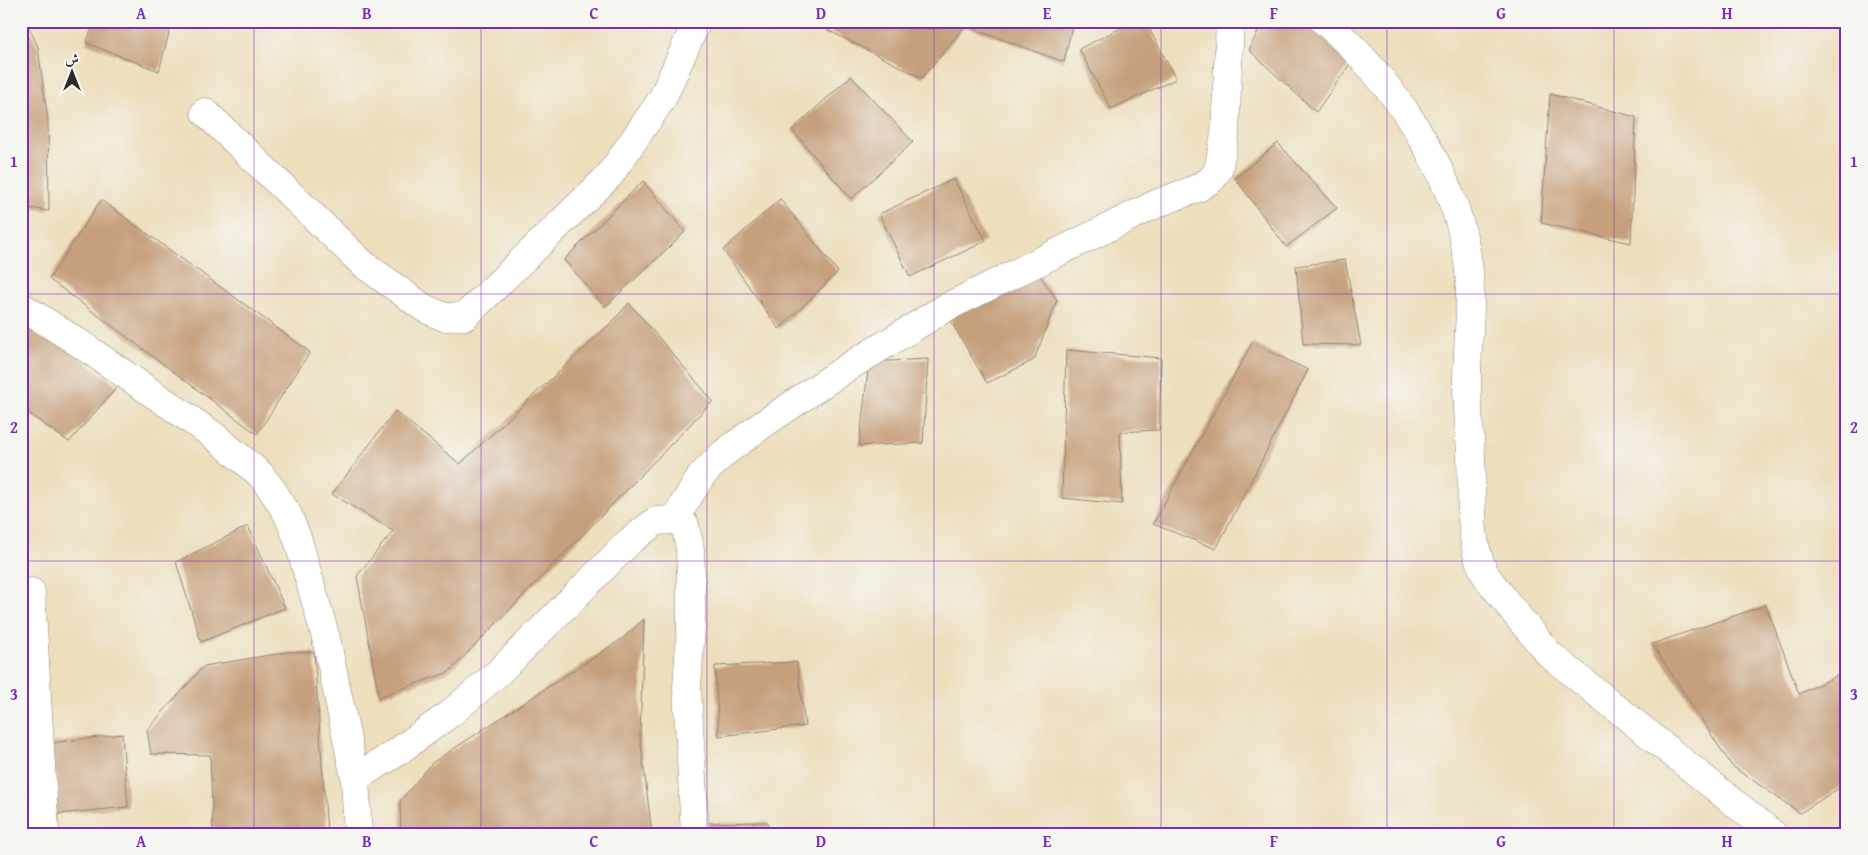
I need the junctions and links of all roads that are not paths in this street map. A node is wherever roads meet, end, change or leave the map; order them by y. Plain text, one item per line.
1 (697, 21) edge
2 (1230, 21) edge
3 (1324, 21) edge
4 (205, 112) dead end
5 (21, 306) edge
6 (674, 520) junction
7 (31, 592) dead end
8 (354, 778) junction
9 (46, 834) edge
10 (358, 834) edge
11 (695, 834) edge
12 (1773, 834) edge

1 - 4 street
2 - 6 street
3 - 12 street
5 - 8 street
6 - 8 street
6 - 11 street
7 - 9 street
8 - 10 street

